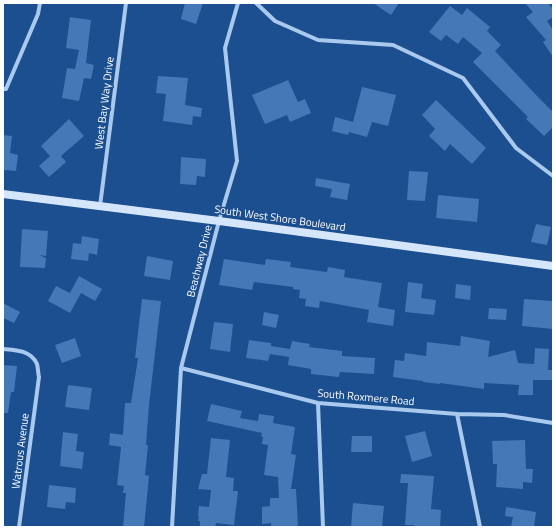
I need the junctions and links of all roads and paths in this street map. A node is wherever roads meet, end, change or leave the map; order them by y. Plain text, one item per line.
1 (40, 3) edge
2 (126, 3) edge
3 (238, 3) edge
4 (256, 3) edge
5 (3, 89) edge
6 (553, 176) edge
7 (3, 194) edge
8 (100, 206) junction
9 (219, 221) junction
10 (553, 266) edge
11 (3, 349) edge
12 (181, 368) junction
13 (318, 403) junction
14 (457, 414) junction
15 (553, 423) edge
16 (19, 527) edge
17 (172, 527) edge
18 (323, 527) edge
19 (480, 527) edge

1 - 5 street
2 - 8 street, West Bay Way Drive
3 - 9 street, Beachway Drive
4 - 6 street
7 - 8 street, South West Shore Boulevard
8 - 9 street, South West Shore Boulevard
9 - 10 street, South West Shore Boulevard
9 - 12 street, Beachway Drive
11 - 16 street, Watrous Avenue
12 - 13 street, South Roxmere Road
12 - 17 street, Beachway Drive
13 - 14 street, South Roxmere Road
13 - 18 street
14 - 15 street, South Roxmere Road
14 - 19 street

